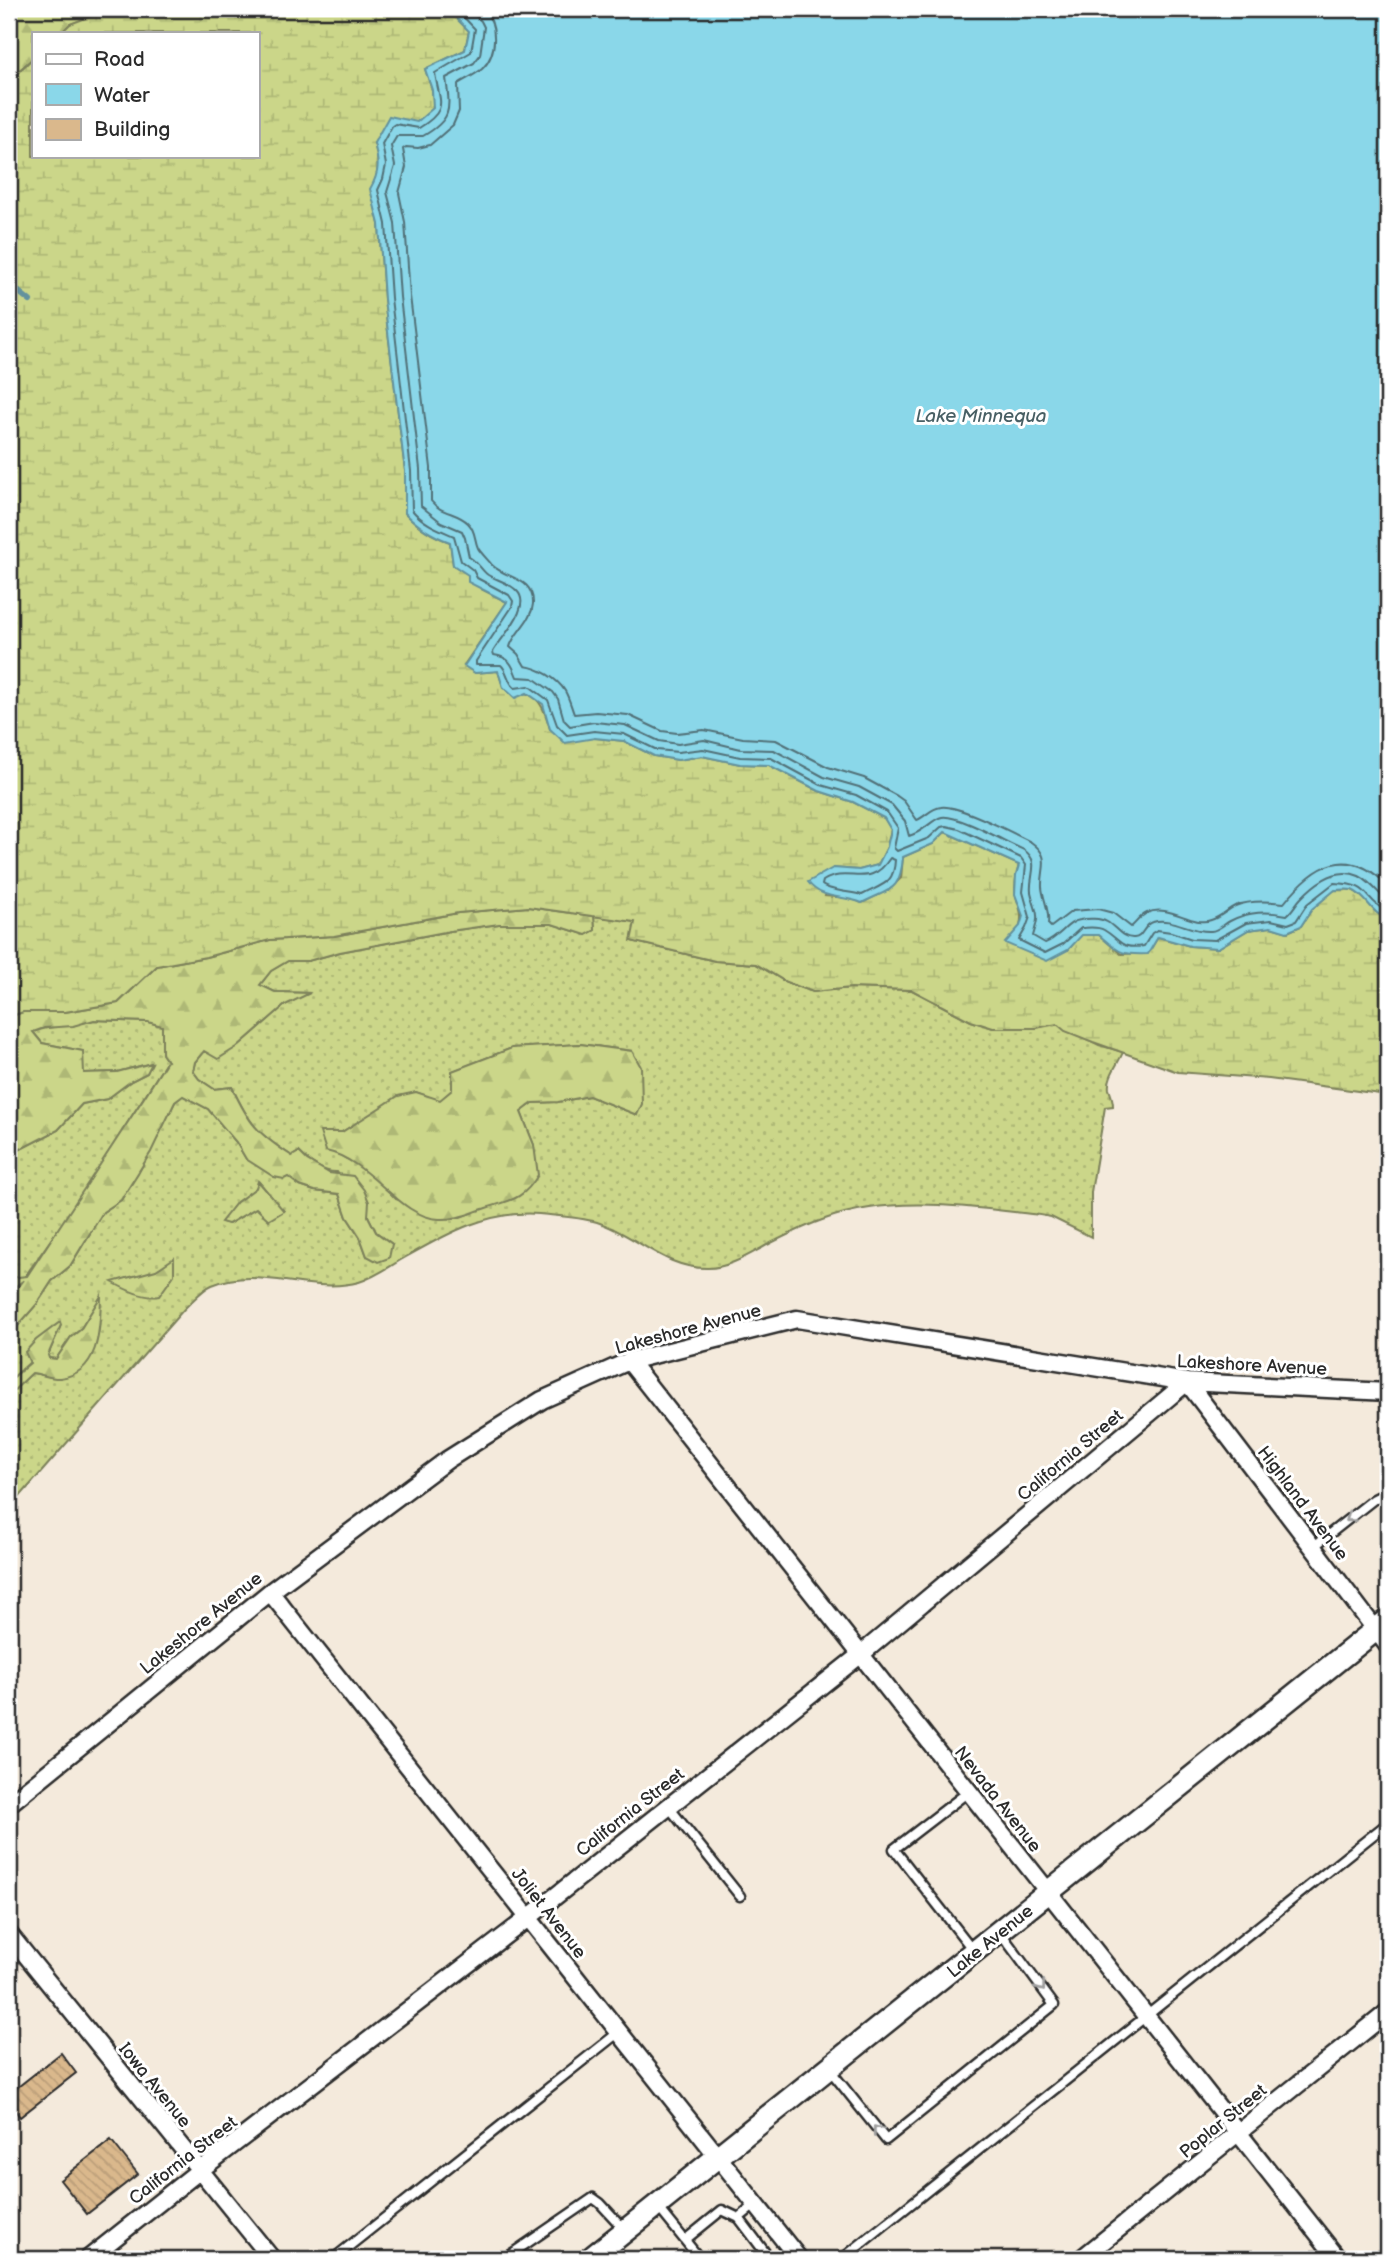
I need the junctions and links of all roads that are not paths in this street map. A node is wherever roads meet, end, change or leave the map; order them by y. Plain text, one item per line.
1 (629, 1361) junction
2 (1187, 1382) junction
3 (1388, 1392) edge
4 (1388, 1492) edge
5 (1313, 1547) junction
6 (270, 1591) junction
7 (1384, 1632) edge
8 (860, 1655) junction
9 (968, 1792) junction
10 (9, 1804) edge
11 (668, 1806) junction
12 (1388, 1823) edge
13 (1048, 1894) junction
14 (740, 1896) dead end
15 (528, 1918) junction
16 (1000, 1932) junction
17 (9, 1934) edge
18 (975, 1952) junction
19 (1388, 2012) edge
20 (1145, 2017) junction
21 (619, 2032) junction
22 (829, 2069) junction
23 (1238, 2134) junction
24 (718, 2158) junction
25 (200, 2170) junction
26 (755, 2205) junction
27 (657, 2206) junction
28 (739, 2218) junction
29 (625, 2231) junction
30 (685, 2240) junction
31 (88, 2259) edge
32 (272, 2259) edge
33 (333, 2259) edge
34 (504, 2259) edge
35 (590, 2259) edge
36 (701, 2259) edge
37 (770, 2259) edge
38 (799, 2259) edge
39 (842, 2259) edge
40 (1082, 2259) edge
41 (1338, 2259) edge

1 - 2 street, Lakeshore Avenue
1 - 6 street, Lakeshore Avenue
1 - 8 street, Nevada Avenue
2 - 3 street, Lakeshore Avenue
2 - 5 street, Highland Avenue
2 - 8 street, California Street
4 -> 5 lane
5 - 7 street, Highland Avenue
6 - 10 street, Lakeshore Avenue
6 - 15 street, Joliet Avenue
7 - 13 main road, Lake Avenue
8 - 9 street, Nevada Avenue
8 - 11 street, California Street
9 - 13 street, Nevada Avenue
9 - 18 lane
11 - 14 lane
11 - 15 street, California Street
12 - 20 lane
13 - 16 main road, Lake Avenue
13 - 20 street, Nevada Avenue
15 - 21 street, Joliet Avenue
15 - 25 street, California Street
16 - 18 main road, Lake Avenue
16 -> 22 lane
17 - 25 street, Iowa Avenue
18 - 22 main road, Lake Avenue
19 - 23 street, Poplar Street
20 - 23 street, Nevada Avenue
20 - 39 lane
21 - 24 street, Joliet Avenue
21 - 33 lane
22 - 24 main road, Lake Avenue
23 - 40 street, Poplar Street
23 - 41 street, Nevada Avenue
24 - 26 street, Joliet Avenue
24 - 27 main road, Lake Avenue
25 - 31 street, California Street
25 - 32 street, Iowa Avenue
26 - 28 lane
26 - 38 street, Joliet Avenue
27 - 29 main road, Lake Avenue
27 - 30 lane
28 - 30 lane
28 - 37 lane
29 - 34 lane
29 - 35 main road, Lake Avenue
30 - 36 lane

